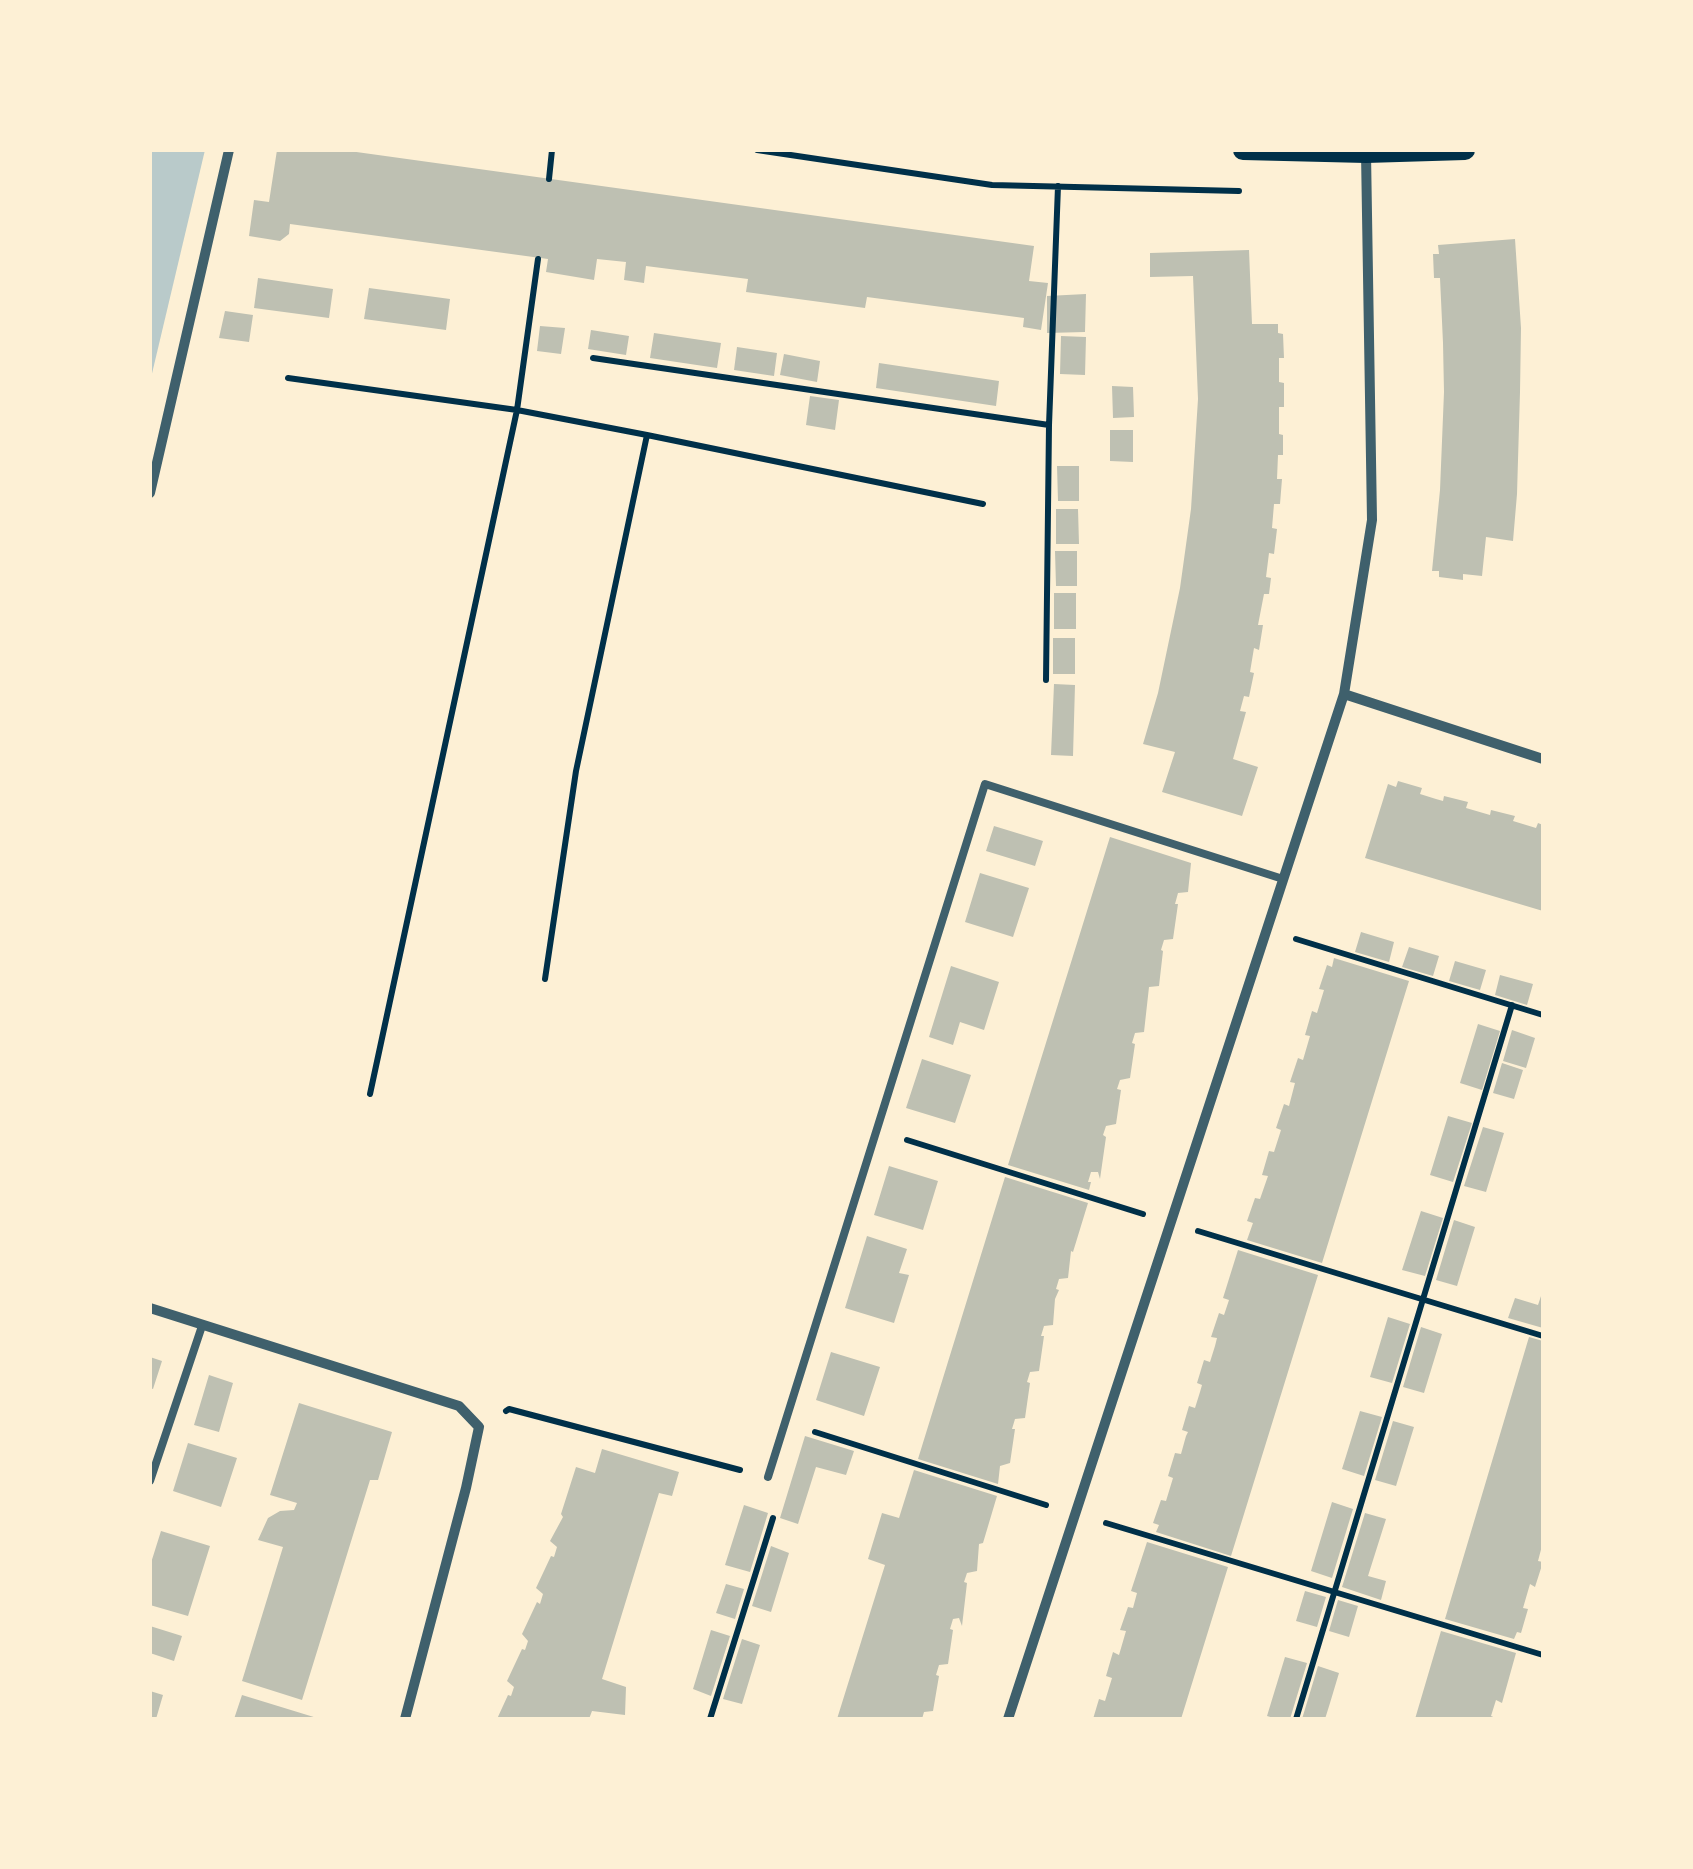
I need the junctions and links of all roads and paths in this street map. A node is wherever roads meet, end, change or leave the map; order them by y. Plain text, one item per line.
1 (229, 150) edge
2 (552, 150) edge
3 (757, 150) edge
4 (1243, 150) edge
5 (1464, 150) edge
6 (1366, 154) junction
7 (549, 178) dead end
8 (1058, 186) junction
9 (1245, 191) dead end
10 (538, 259) dead end
11 (593, 358) dead end
12 (288, 378) dead end
13 (517, 410) junction
14 (1050, 425) junction
15 (647, 435) junction
16 (150, 493) edge
17 (983, 504) dead end
18 (1046, 680) dead end
19 (1344, 694) junction
20 (1543, 759) edge
21 (1283, 878) junction
22 (1266, 930) junction
23 (545, 979) dead end
24 (1512, 1006) junction
25 (1543, 1015) edge
26 (370, 1094) dead end
27 (877, 1131) junction
28 (1170, 1222) junction
29 (1423, 1300) junction
30 (150, 1308) edge
31 (202, 1326) junction
32 (1543, 1336) edge
33 (785, 1422) junction
34 (479, 1427) junction
35 (768, 1477) joint
36 (150, 1481) edge
37 (1074, 1514) junction
38 (773, 1518) dead end
39 (1334, 1593) junction
40 (1543, 1655) edge
41 (405, 1719) edge
42 (710, 1719) edge
43 (1008, 1719) edge
44 (1296, 1719) edge

1 - 16 street
2 - 7 path
3 - 8 path
4 - 6 main road
5 - 6 main road
6 - 19 street
8 - 9 path
8 - 14 path
10 - 13 path
11 - 14 path
12 - 13 path
13 - 15 path
13 - 26 path
14 - 18 path
15 - 17 path
15 - 23 path
19 - 20 street
19 - 21 street
21 - 22 street
21 - 27 lane
22 - 24 path
22 - 28 street
24 - 25 path
24 - 29 path
27 - 28 path
27 - 33 lane
28 - 29 path
28 - 37 street
29 - 32 path
29 - 39 path
30 - 31 street
31 - 34 street
31 - 36 lane
33 - 35 lane
33 - 37 path
34 - 35 path
34 - 41 street
37 - 39 path
37 - 43 street
38 - 42 path
39 - 40 path
39 - 44 path

